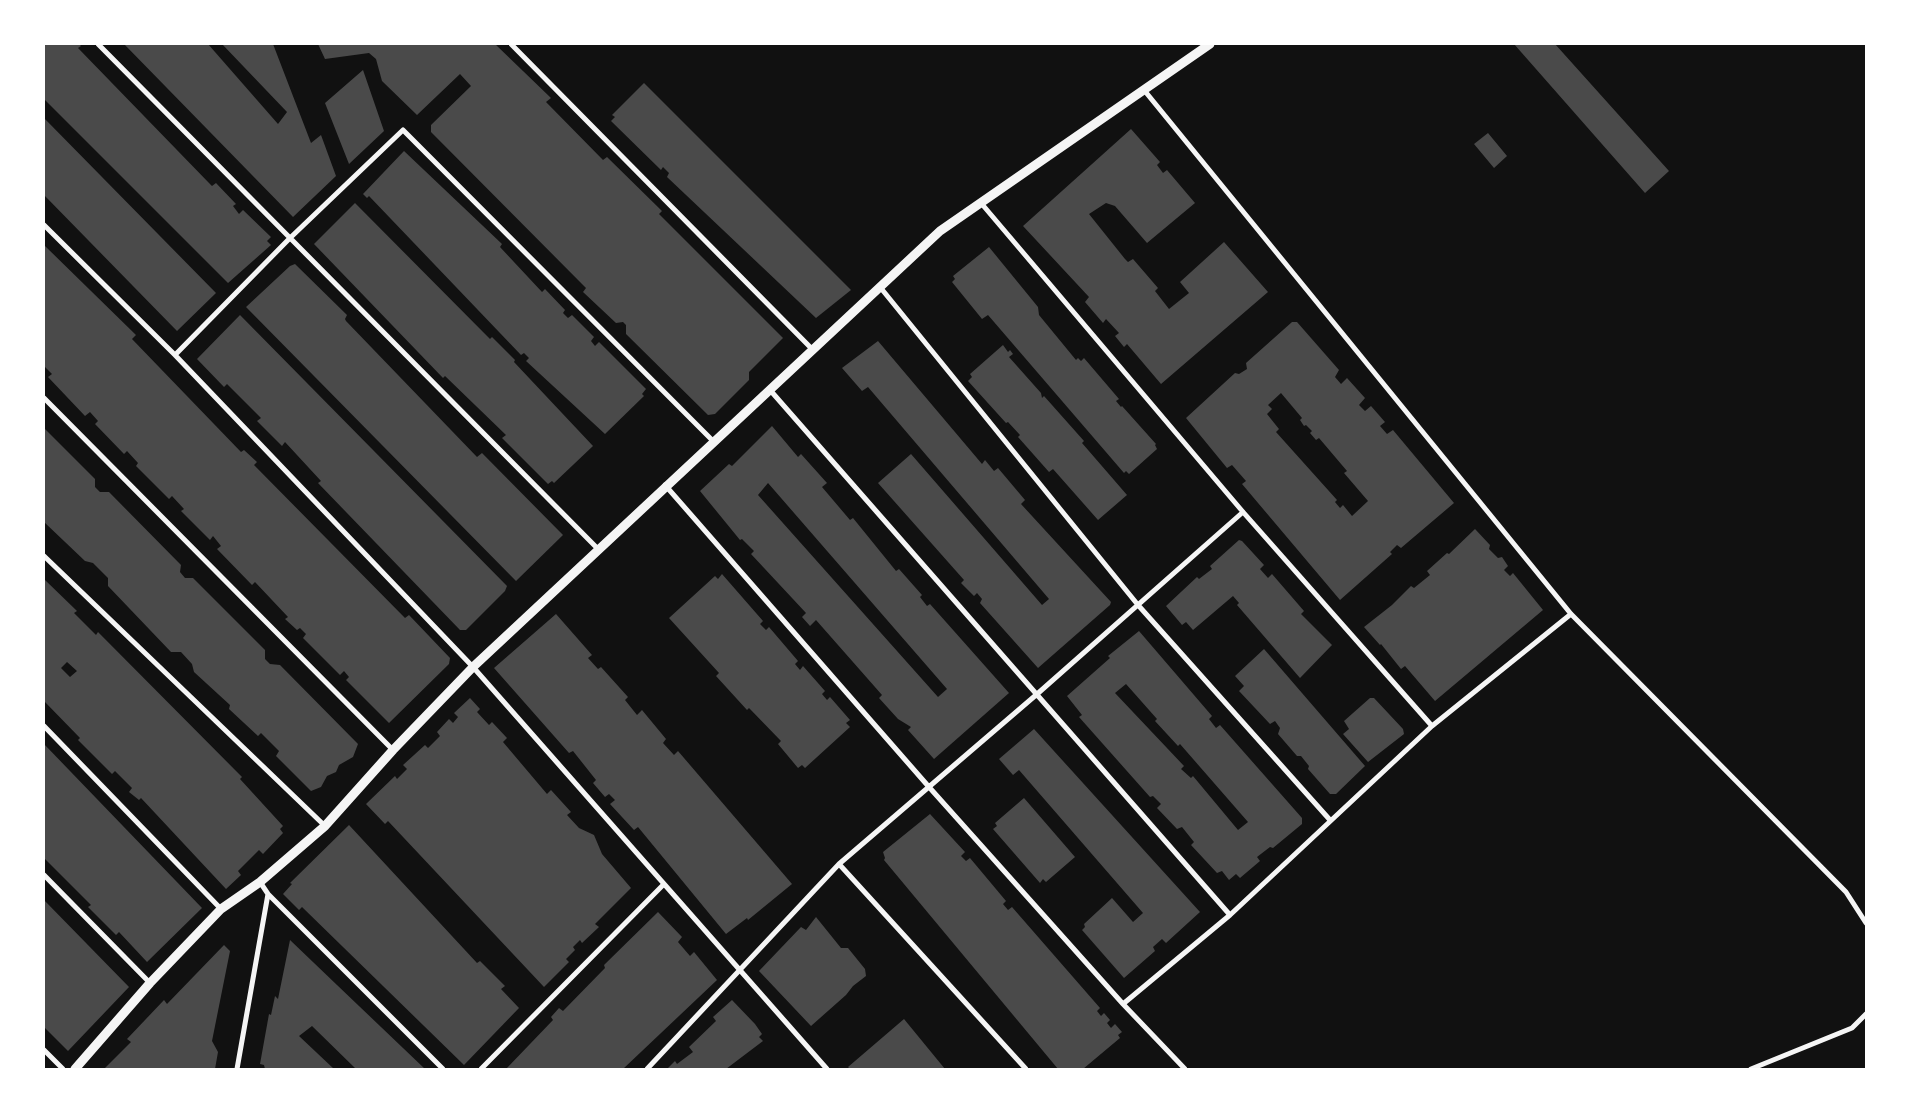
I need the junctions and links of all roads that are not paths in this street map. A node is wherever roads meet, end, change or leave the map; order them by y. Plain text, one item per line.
1 (98, 44) edge
2 (512, 44) edge
3 (1210, 44) edge
4 (1144, 90) junction
5 (981, 203) junction
6 (44, 225) edge
7 (289, 239) junction
8 (880, 287) junction
9 (813, 350) junction
10 (175, 355) junction
11 (770, 390) junction
12 (44, 398) edge
13 (712, 442) junction
14 (665, 485) junction
15 (1243, 512) junction
16 (599, 550) junction
17 (44, 556) edge
18 (1138, 605) junction
19 (1571, 614) junction
20 (473, 667) junction
21 (1036, 695) junction
22 (44, 726) edge
23 (1432, 726) junction
24 (393, 750) junction
25 (929, 787) junction
26 (1330, 820) junction
27 (325, 826) junction
28 (839, 864) junction
29 (44, 875) edge
30 (260, 882) junction
31 (664, 884) junction
32 (268, 894) junction
33 (221, 909) junction
34 (1230, 915) junction
35 (1866, 923) edge
36 (740, 970) junction
37 (150, 983) junction
38 (1123, 1004) junction
39 (1866, 1014) edge
40 (44, 1050) edge
41 (63, 1069) edge
42 (75, 1069) edge
43 (237, 1069) edge
44 (443, 1069) edge
45 (481, 1069) edge
46 (646, 1069) edge
47 (827, 1069) edge
48 (1026, 1069) edge
49 (1185, 1069) edge
50 (1751, 1069) edge

1 - 7 street
2 - 9 street
3 - 4 street
4 - 5 street
4 - 19 street
5 - 8 street
5 - 15 street
6 - 10 street
7 - 10 street
7 - 13 street
7 - 16 street
8 - 9 street
8 - 18 street
9 - 11 street
10 - 20 street
11 - 13 street
11 - 21 street
12 - 24 street
13 - 14 street
14 - 16 street
14 - 25 street
15 - 18 street
15 - 23 street
16 - 20 street
17 - 27 street
18 - 21 street
18 - 26 street
19 - 23 street
19 - 35 street
20 - 24 street
20 - 31 street
21 - 25 street
21 - 34 street
22 - 33 street
23 - 26 street
24 - 27 street
25 - 28 street
25 - 38 street
26 - 34 street
27 - 30 street
28 - 36 street
28 - 48 street
29 - 37 street
30 - 32 street
30 - 33 street
31 - 36 street
31 - 45 street
32 - 43 street
32 - 44 street
33 - 37 street
34 - 38 street
36 - 46 street
36 - 47 street
37 - 42 street
38 - 49 street
39 - 50 street
40 - 41 street

